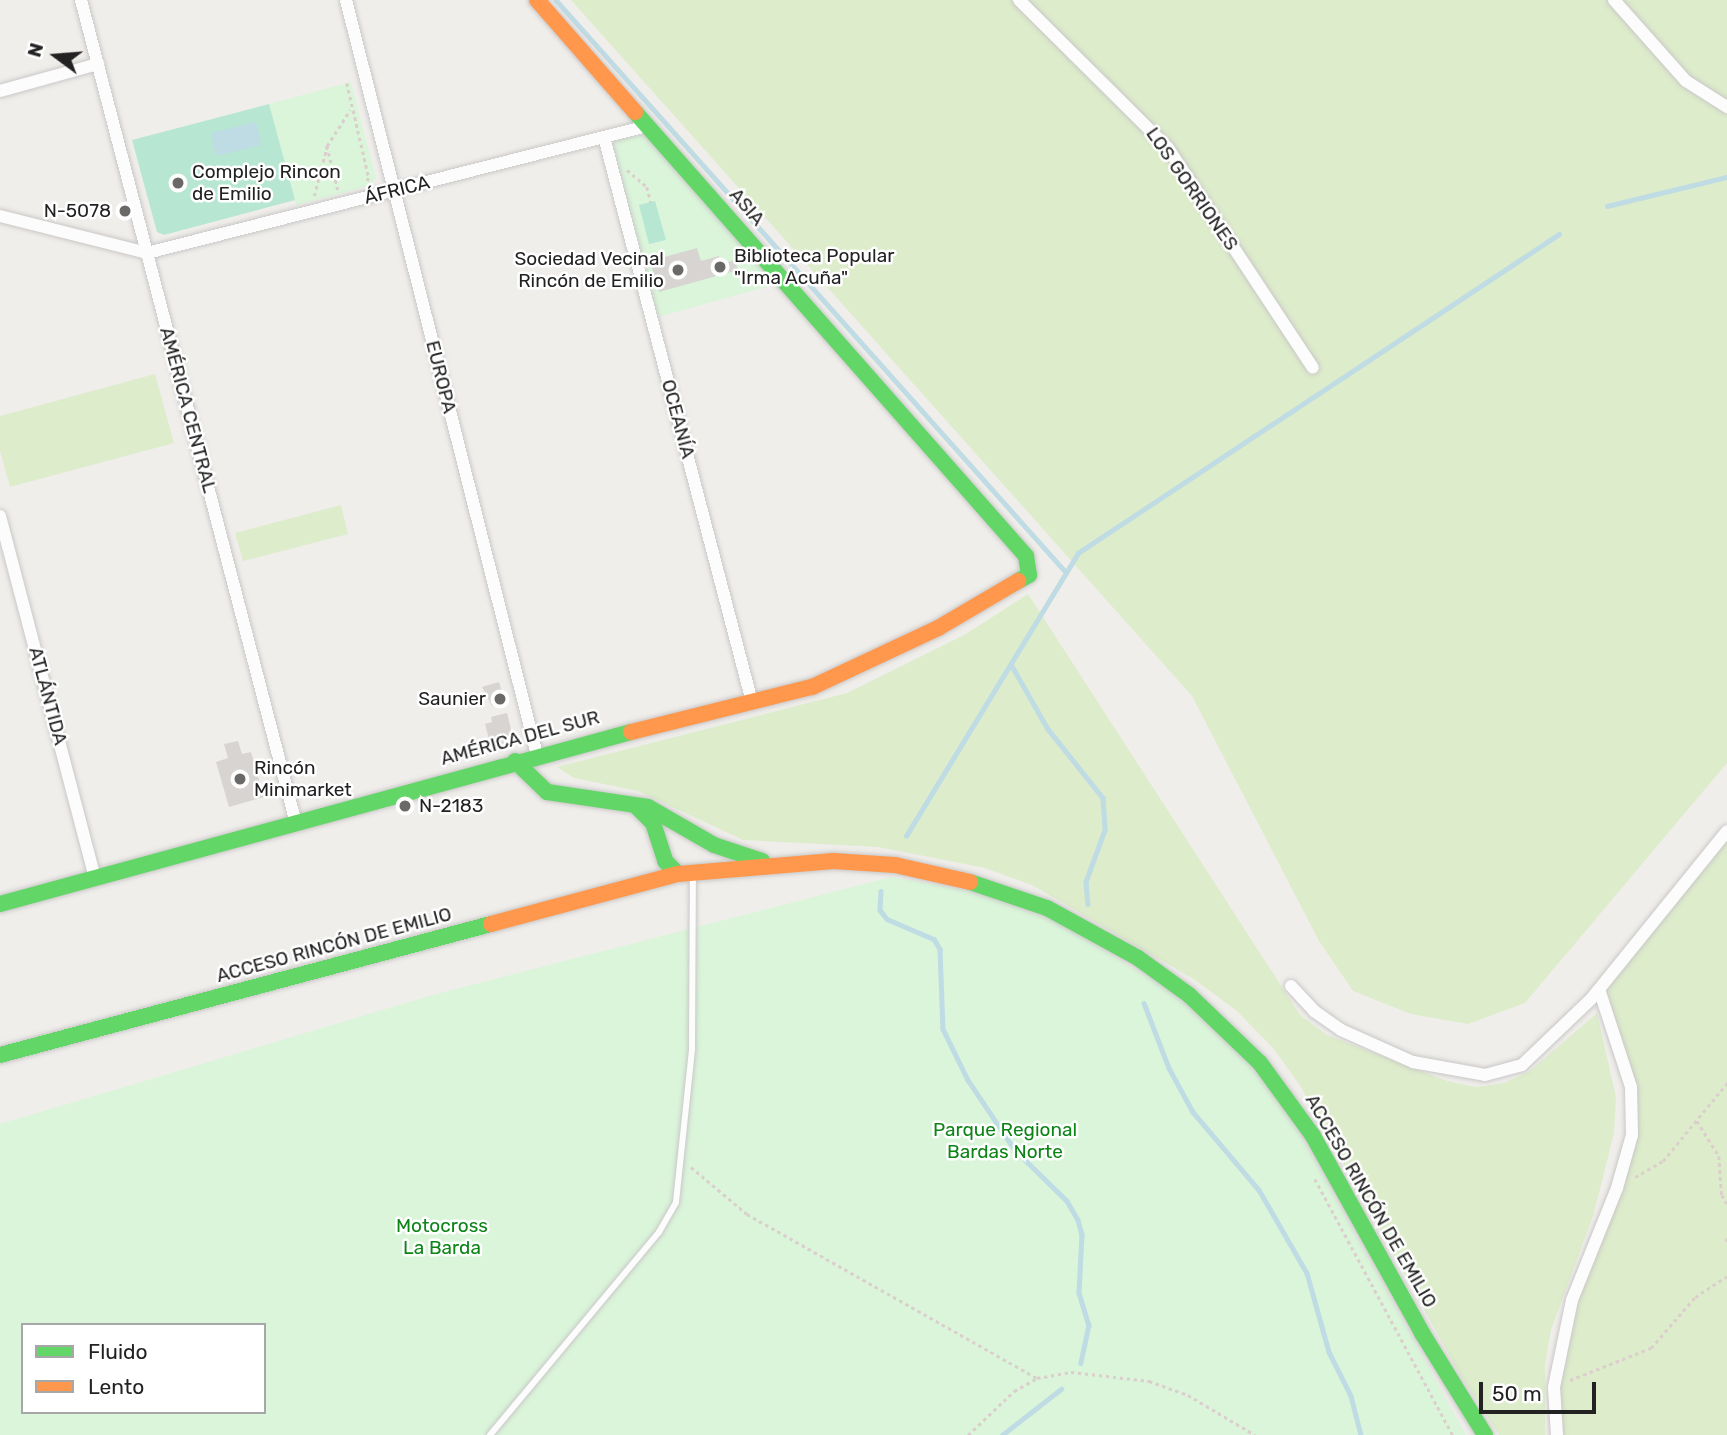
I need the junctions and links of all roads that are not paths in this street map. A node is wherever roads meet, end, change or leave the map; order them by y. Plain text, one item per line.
1 (81, 0) edge
2 (346, 0) edge
3 (537, 0) edge
4 (1019, 0) edge
5 (1614, 0) edge
6 (98, 64) junction
7 (0, 91) edge
8 (1727, 107) edge
9 (647, 126) junction
10 (604, 136) junction
11 (394, 191) junction
12 (0, 216) edge
13 (147, 253) junction
14 (1313, 368) dead end
15 (0, 516) edge
16 (1031, 570) joint
17 (752, 702) junction
18 (537, 755) junction
19 (515, 761) junction
20 (631, 802) junction
21 (295, 820) junction
22 (1727, 831) edge
23 (773, 863) junction
24 (685, 874) junction
25 (96, 877) junction
26 (0, 904) edge
27 (1292, 986) dead end
28 (1599, 989) junction
29 (0, 1055) edge
30 (490, 1435) edge
31 (1485, 1435) edge
32 (1558, 1435) edge

1 - 6 street, AMÉRICA CENTRAL
2 - 11 street, EUROPA
3 - 9 street, ASIA
4 - 14 street, LOS GORRIONES
5 - 8 street
6 - 7 street
6 - 13 street, AMÉRICA CENTRAL
9 - 10 street, ÁFRICA
9 - 16 street, ASIA
10 - 11 street, ÁFRICA
10 - 17 street, OCEANÍA
11 - 13 street, ÁFRICA
11 - 18 street, EUROPA
12 - 13 street
13 - 21 street, AMÉRICA CENTRAL
15 - 25 street, ATLÁNTIDA
16 - 17 street, AMÉRICA DEL SUR
17 - 18 street, AMÉRICA DEL SUR
18 - 19 street, AMÉRICA DEL SUR
19 - 20 street, ACCESO RINCÓN DE EMILIO
19 - 21 street, AMÉRICA DEL SUR
20 - 23 street, ACCESO RINCÓN DE EMILIO
20 - 24 street
21 - 25 street, AMÉRICA DEL SUR
22 - 28 street
23 - 24 street, ACCESO RINCÓN DE EMILIO
23 - 31 street, ACCESO RINCÓN DE EMILIO
24 - 29 street, ACCESO RINCÓN DE EMILIO
24 - 30 lane
25 - 26 street, AMÉRICA DEL SUR
27 - 28 street
28 - 32 street

